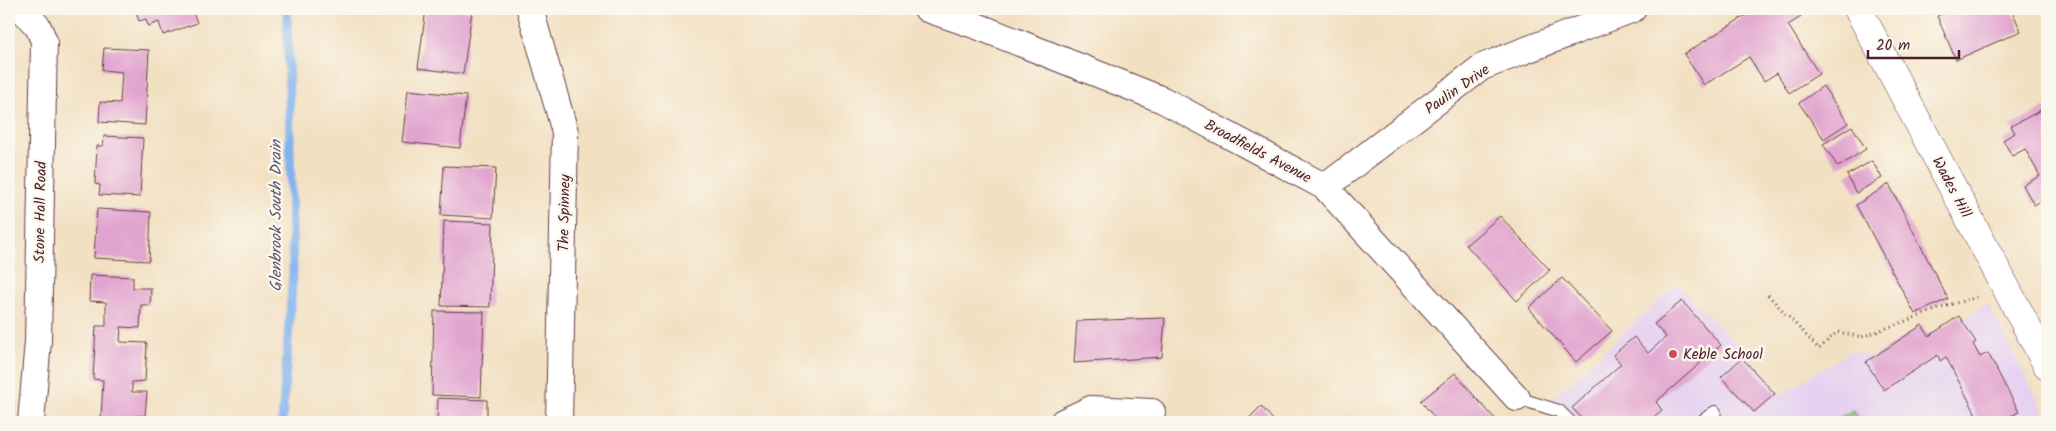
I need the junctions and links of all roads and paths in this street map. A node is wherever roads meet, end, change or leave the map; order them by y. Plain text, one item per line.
1 (22, 9) edge
2 (530, 9) edge
3 (927, 9) edge
4 (1633, 9) edge
5 (1858, 9) edge
6 (978, 18) edge
7 (1325, 187) junction
8 (2002, 282) junction
9 (1768, 295) dead end
10 (2047, 365) edge
11 (1516, 398) joint
12 (1152, 412) dead end
13 (1715, 412) dead end
14 (31, 422) edge
15 (558, 422) edge
16 (1063, 422) edge
17 (1570, 422) edge
18 (1701, 422) edge

1 - 14 street, Stone Hall Road
2 - 15 street, The Spinney
3 - 6 street, Broadfields Avenue
4 - 7 street, Paulin Drive
5 - 8 street, Wades Hill
6 - 7 street, Broadfields Avenue
7 - 11 street, Broadfields Avenue
8 - 9 path
8 - 10 street, Wades Hill
11 - 17 lane
12 - 16 street
13 - 18 lane

